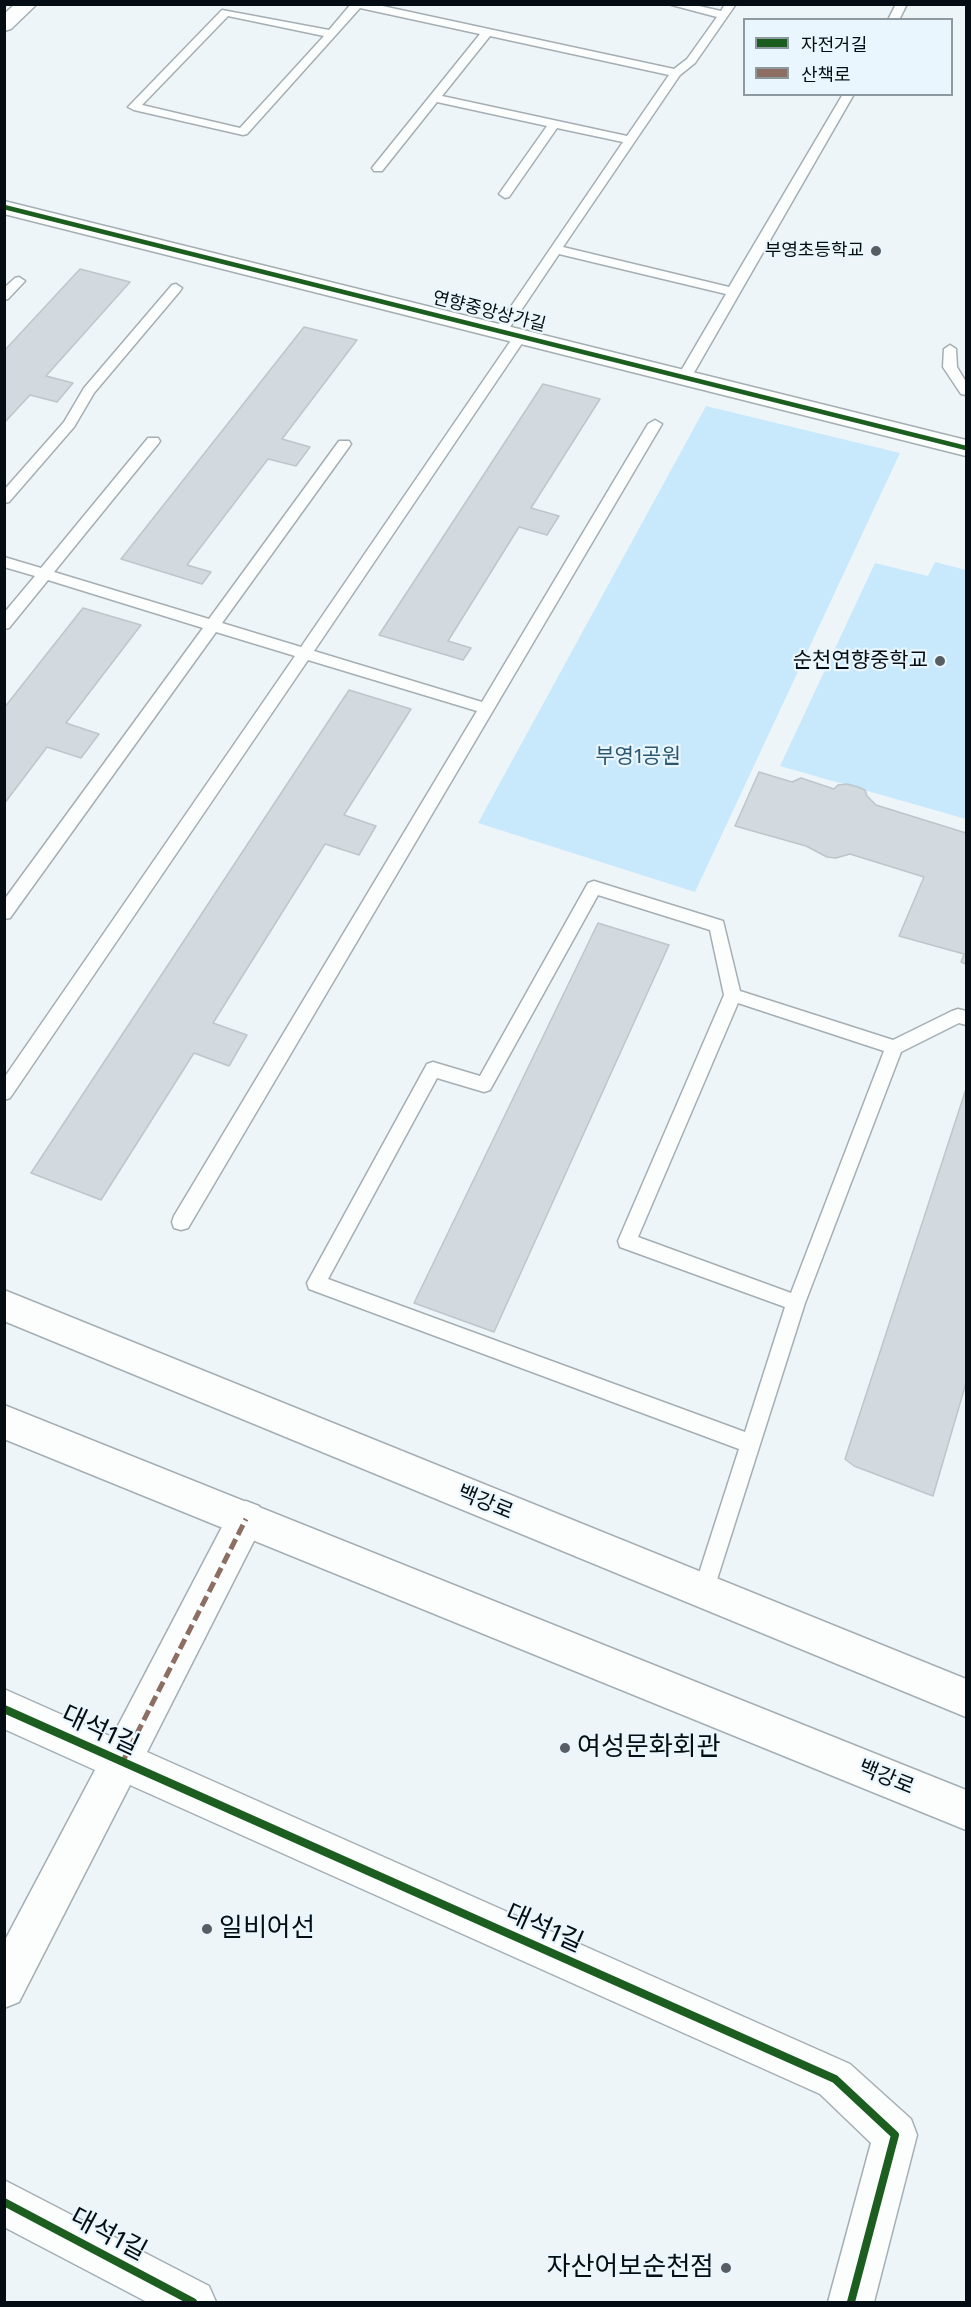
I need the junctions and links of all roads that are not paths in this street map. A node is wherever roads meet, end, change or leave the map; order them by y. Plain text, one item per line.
1 (27, 4) edge
2 (673, 4) edge
3 (902, 4) edge
4 (358, 5) edge
5 (728, 10) edge
6 (894, 18) edge
7 (4, 25) edge
8 (488, 33) junction
9 (331, 34) junction
10 (676, 73) junction
11 (848, 96) edge
12 (435, 98) junction
13 (555, 123) junction
14 (630, 140) junction
15 (378, 168) dead end
16 (504, 194) dead end
17 (4, 207) edge
18 (555, 249) junction
19 (19, 281) dead end
20 (176, 288) dead end
21 (733, 292) junction
22 (4, 296) edge
23 (511, 333) junction
24 (950, 349) dead end
25 (685, 376) junction
26 (966, 391) edge
27 (655, 424) dead end
28 (153, 441) dead end
29 (344, 444) dead end
30 (966, 448) edge
31 (4, 499) edge
32 (4, 562) edge
33 (46, 574) junction
34 (4, 624) edge
35 (214, 625) junction
36 (304, 653) junction
37 (487, 709) junction
38 (4, 913) edge
39 (733, 995) junction
40 (966, 1018) edge
41 (894, 1047) junction
42 (4, 1093) edge
43 (181, 1222) dead end
44 (796, 1303) junction
45 (4, 1305) edge
46 (4, 1422) edge
47 (752, 1444) junction
48 (246, 1519) junction
49 (703, 1592) junction
50 (966, 1698) edge
51 (4, 1709) edge
52 (122, 1763) junction
53 (966, 1810) edge
54 (4, 1987) edge
55 (4, 2202) edge
56 (193, 2302) edge
57 (851, 2302) edge

1 - 7 street
2 - 5 lane
3 - 6 lane
4 - 8 lane
4 - 9 lane
5 - 10 lane
8 - 10 lane
8 - 12 lane
9 - 9 lane
10 - 14 lane
11 - 21 lane
12 - 13 lane
12 - 15 lane
13 - 14 lane
13 - 16 lane
14 - 18 lane
17 - 23 street, 연향중앙상가길
18 - 21 lane
18 - 23 lane
19 - 22 lane
20 - 31 lane
21 - 25 lane
23 - 25 street, 연향중앙상가길
23 - 36 lane
24 - 26 lane
25 - 30 street, 연향중앙상가길
27 - 37 lane
28 - 33 lane
29 - 35 lane
32 - 33 lane
33 - 34 lane
33 - 35 lane
35 - 36 lane
35 - 38 lane
36 - 37 lane
36 - 42 lane
37 - 43 lane
39 - 41 lane
39 - 44 lane
39 - 47 lane
40 - 41 lane
41 - 44 lane
44 - 47 lane
45 - 49 street, 백강로
46 - 48 street, 백강로
47 - 49 lane
48 - 52 street
48 - 53 street, 백강로
49 - 50 street, 백강로
51 - 52 street, 대석1길
52 - 54 street
52 - 57 street, 대석1길
55 - 56 street, 대석1길

